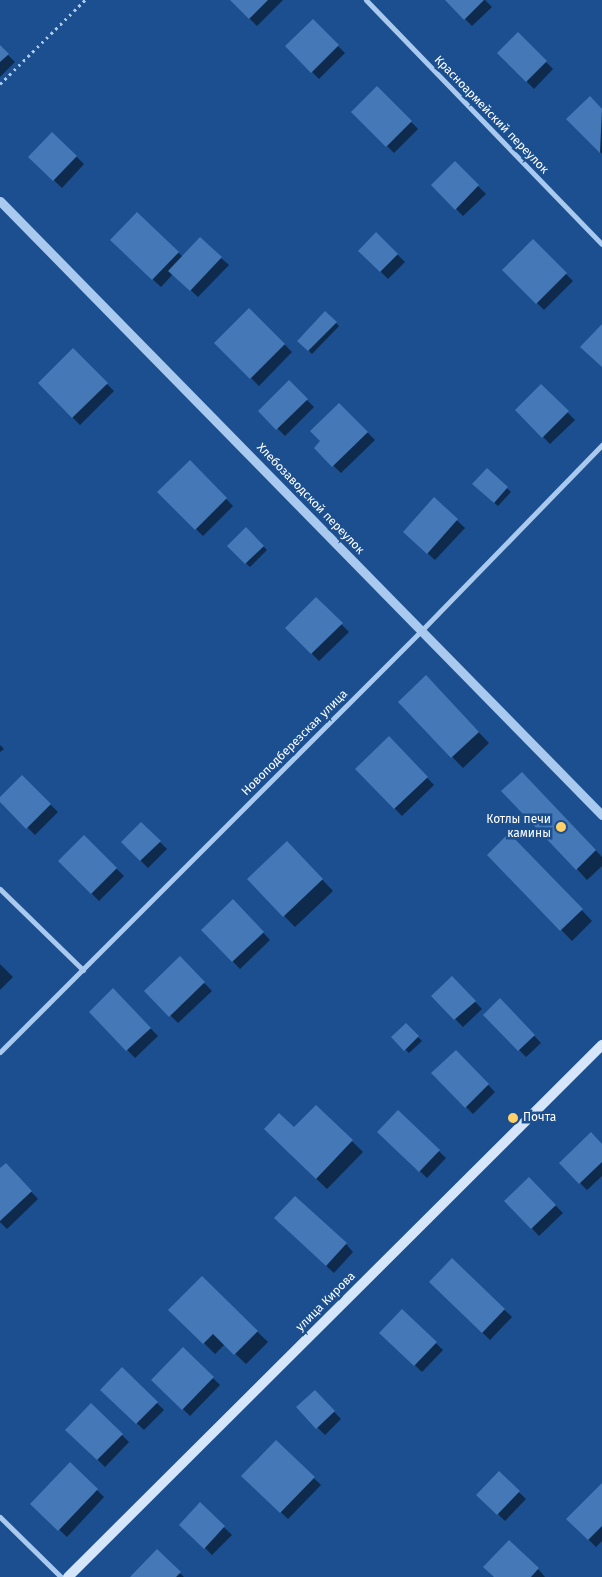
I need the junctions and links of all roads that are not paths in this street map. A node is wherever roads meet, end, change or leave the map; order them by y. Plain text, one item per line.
1 (366, 0) edge
2 (0, 201) edge
3 (602, 244) edge
4 (602, 445) edge
5 (421, 631) junction
6 (602, 815) edge
7 (0, 890) edge
8 (83, 970) junction
9 (602, 1045) edge
10 (0, 1052) edge
11 (0, 1516) edge
12 (62, 1577) edge
13 (68, 1577) edge

1 - 3 street, Красноармейский переулок
2 - 5 street, Хлебозаводской переулок
4 - 5 street, Новоподберезская улица
5 - 6 street, Хлебозаводской переулок
5 - 8 street, Новоподберезская улица
7 - 8 street
8 - 10 street, Новоподберезская улица
9 - 13 main road, улица Кирова
11 - 12 street

